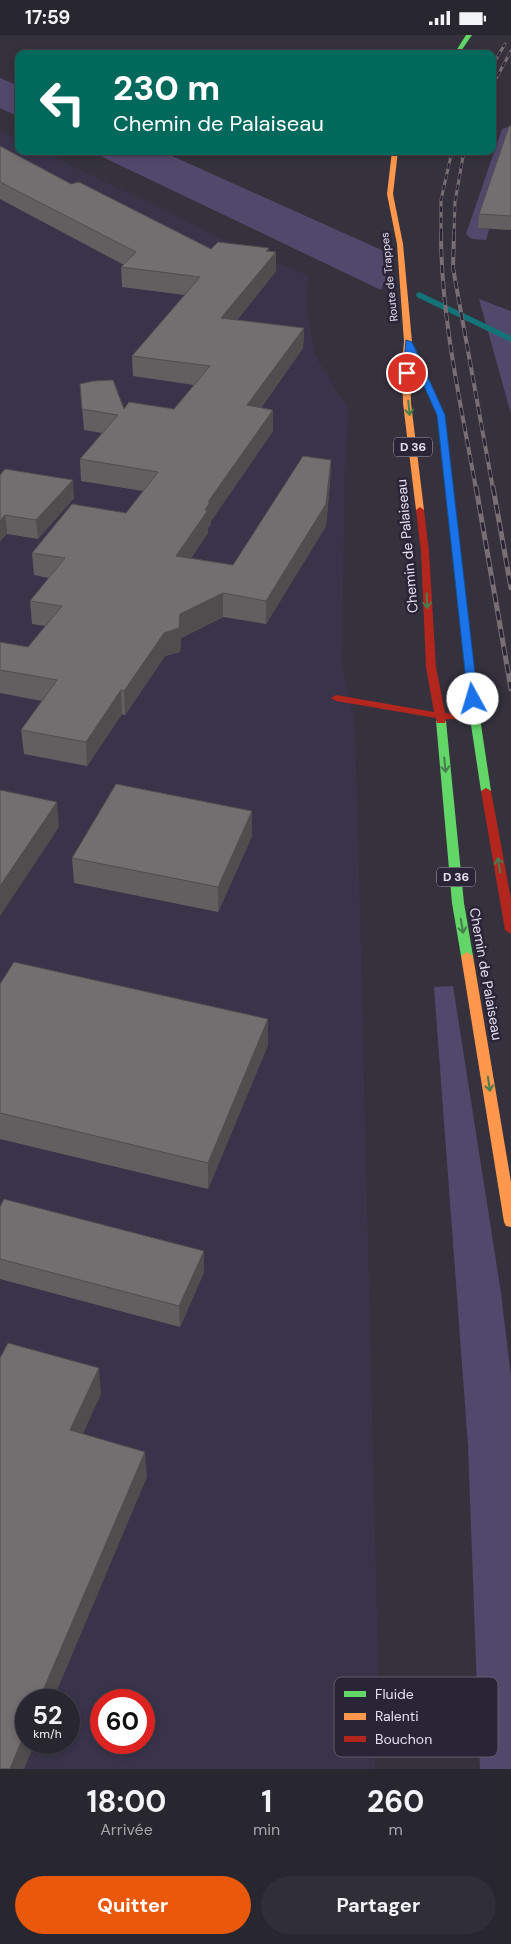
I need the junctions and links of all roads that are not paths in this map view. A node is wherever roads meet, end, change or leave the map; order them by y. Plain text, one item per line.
1 (469, 35) edge
2 (459, 50) edge
3 (395, 155) edge
4 (408, 342) junction
5 (336, 698) dead end
6 (440, 716) junction
7 (475, 718) junction
8 (511, 930) edge
9 (511, 1222) edge

1 - 2 main road
3 - 4 main road, Route de Trappes / D 36
4 -> 6 main road, Chemin de Palaiseau / D 36
4 - 7 main road, D 36
5 - 6 main road
6 - 7 main road
6 -> 9 main road, Chemin de Palaiseau / D 36
8 -> 7 main road, D 36

